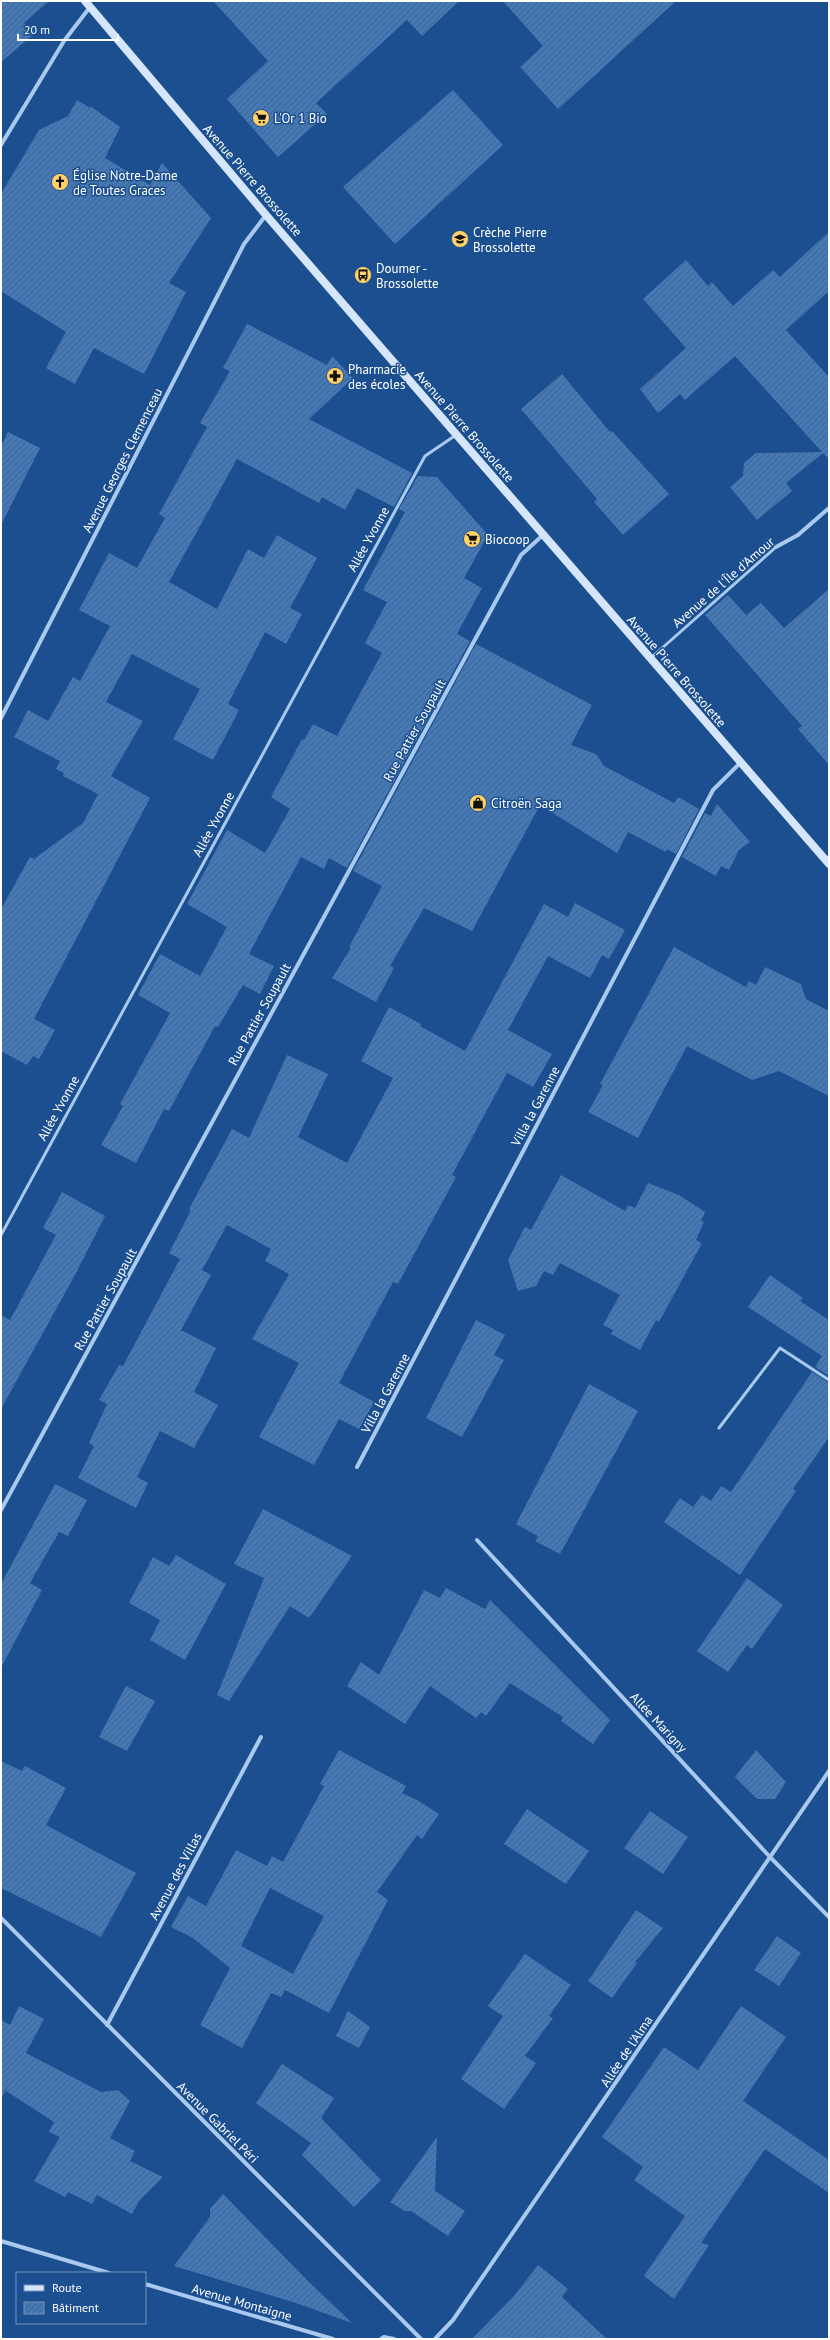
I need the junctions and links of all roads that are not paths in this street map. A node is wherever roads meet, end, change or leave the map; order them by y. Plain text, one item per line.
1 (88, 4) edge
2 (1, 145) edge
3 (266, 215) junction
4 (456, 434) junction
5 (829, 508) edge
6 (543, 534) junction
7 (776, 547) joint
8 (650, 658) junction
9 (1, 718) edge
10 (741, 762) junction
11 (829, 864) edge
12 (1, 1235) edge
13 (829, 1380) edge
14 (719, 1428) dead end
15 (357, 1468) dead end
16 (1, 1510) edge
17 (477, 1540) dead end
18 (261, 1737) dead end
19 (829, 1771) edge
20 (770, 1857) junction
21 (829, 1917) edge
22 (1, 1918) edge
23 (107, 2025) junction
24 (1, 2241) edge
25 (105, 2272) edge
26 (146, 2284) edge
27 (318, 2335) junction
28 (315, 2339) edge
29 (333, 2339) edge
30 (381, 2339) edge
31 (394, 2339) edge
32 (421, 2339) edge
33 (435, 2339) edge

1 - 2 street
1 - 3 main road, Avenue Pierre Brossolette
3 - 4 main road, Avenue Pierre Brossolette
3 - 9 street, Avenue Georges Clemenceau
4 - 6 main road, Avenue Pierre Brossolette
4 - 12 lane, Allée Yvonne
5 - 7 street, Avenue de l'Île d'Amour
6 - 8 main road, Avenue Pierre Brossolette
6 - 16 street, Rue Pattier Soupault
7 - 8 lane, Avenue de l'Île d'Amour
8 - 10 main road, Avenue Pierre Brossolette
10 - 11 main road, Avenue Pierre Brossolette
10 - 15 street, Villa la Garenne
13 - 14 lane
17 - 20 street, Allée Marigny
18 - 23 street, Avenue des Villas
19 - 20 street, Allée de l'Alma
20 - 21 street, Allée Marigny
20 - 33 street, Allée de l'Alma
22 - 23 street, Avenue Gabriel Péri
23 - 32 street, Avenue Gabriel Péri
24 - 25 street
26 - 27 street, Avenue Montaigne
27 - 28 lane
27 - 29 street, Avenue Montaigne
30 - 31 street

